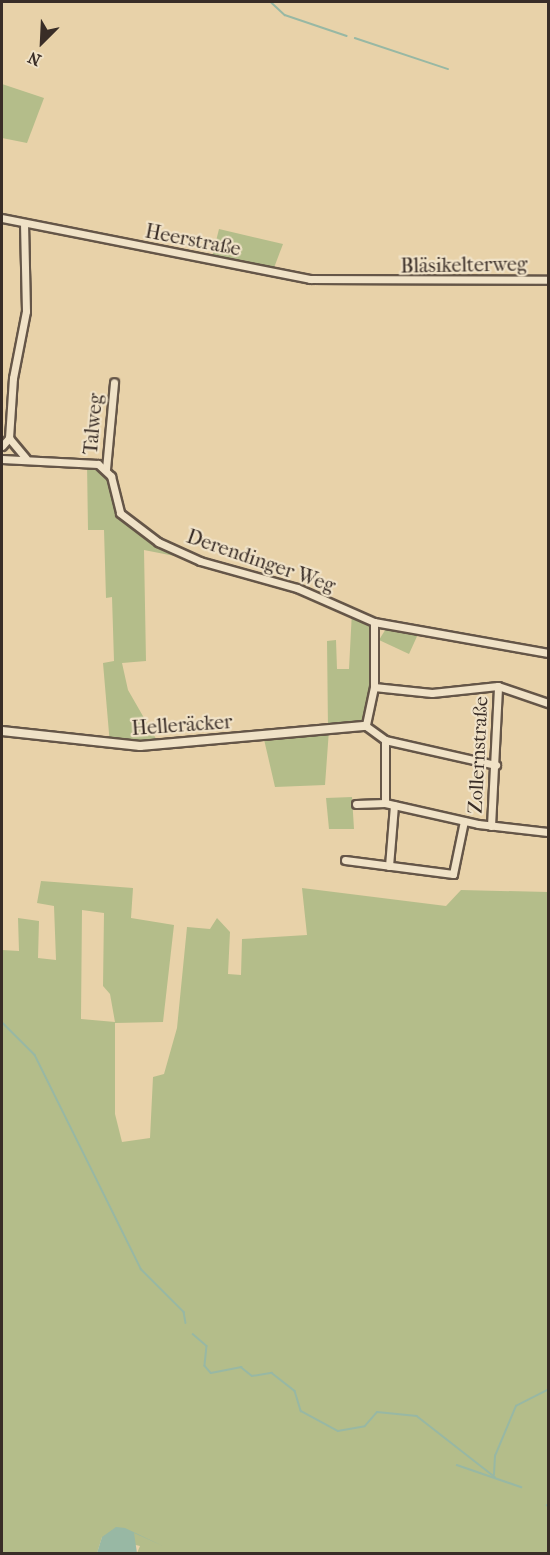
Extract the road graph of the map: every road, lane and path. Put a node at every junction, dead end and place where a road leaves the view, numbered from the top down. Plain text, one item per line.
1 (2, 218) edge
2 (24, 225) junction
3 (549, 280) edge
4 (380, 282) joint
5 (114, 382) dead end
6 (9, 438) junction
7 (2, 447) edge
8 (26, 458) junction
9 (2, 459) edge
10 (106, 469) junction
11 (374, 622) junction
12 (549, 653) edge
13 (498, 686) junction
14 (374, 687) junction
15 (549, 703) edge
16 (366, 726) junction
17 (2, 732) edge
18 (386, 740) junction
19 (496, 765) junction
20 (385, 803) junction
21 (356, 804) dead end
22 (394, 805) junction
23 (464, 821) junction
24 (491, 826) junction
25 (549, 832) edge
26 (345, 860) dead end
27 (389, 866) junction

1 - 2 street, Heerstraße
2 - 4 street, Heerstraße
2 - 6 street
3 - 4 street, Bläsikelterweg
5 - 10 street, Talweg
6 - 7 street
6 - 8 street
8 - 9 street
8 - 10 street
10 - 11 street, Derendinger Weg
11 - 12 street, Derendinger Weg
11 - 14 street
13 - 14 street
13 - 15 street
13 - 19 street, Zollernstraße
14 - 16 street
16 - 17 street, Helleräcker
16 - 18 street
18 - 19 street
18 - 20 street
19 - 24 street, Zollernstraße
20 - 21 street
20 - 22 street
22 - 23 street
22 - 27 street
23 - 24 street
23 - 27 street
24 - 25 street
26 - 27 street

